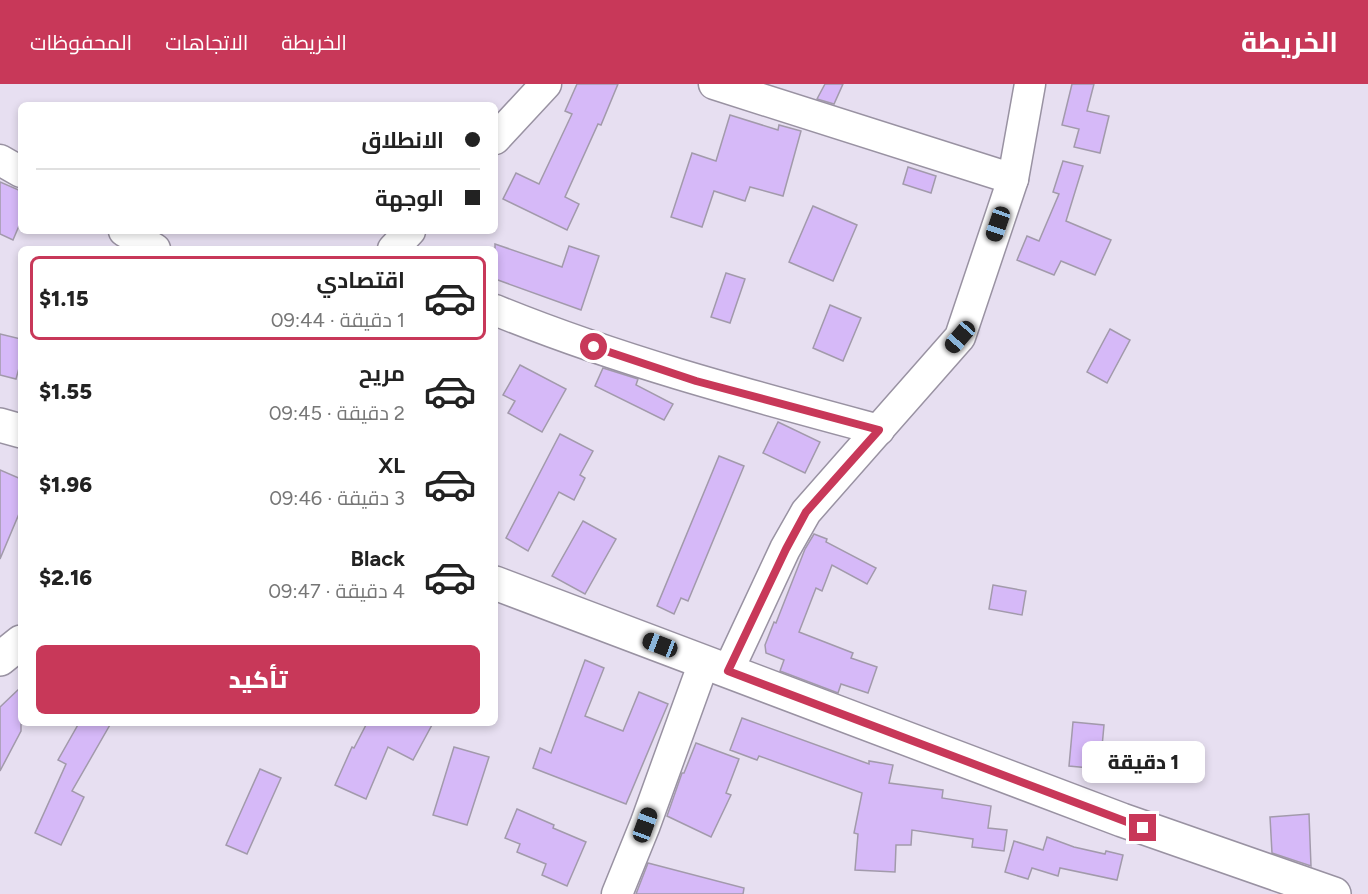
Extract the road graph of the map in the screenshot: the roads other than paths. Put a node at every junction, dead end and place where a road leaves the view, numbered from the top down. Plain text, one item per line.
1 (546, 84) edge
2 (714, 84) edge
3 (1030, 84) edge
4 (498, 136) edge
5 (0, 160) edge
6 (18, 170) edge
7 (1013, 179) junction
8 (129, 234) edge
9 (407, 234) edge
10 (150, 246) edge
11 (396, 246) edge
12 (498, 311) edge
13 (0, 425) edge
14 (18, 430) edge
15 (879, 430) junction
16 (498, 584) edge
17 (18, 644) edge
18 (0, 659) edge
19 (716, 667) junction
20 (617, 894) edge
21 (1334, 894) edge

1 - 4 street
2 - 7 street
3 - 7 street
5 - 6 street
7 - 15 street
8 - 10 street
9 - 11 street
12 - 15 street
13 - 14 main road
15 - 19 street
16 - 19 main road
17 - 18 main road
19 - 20 street
19 - 21 main road

